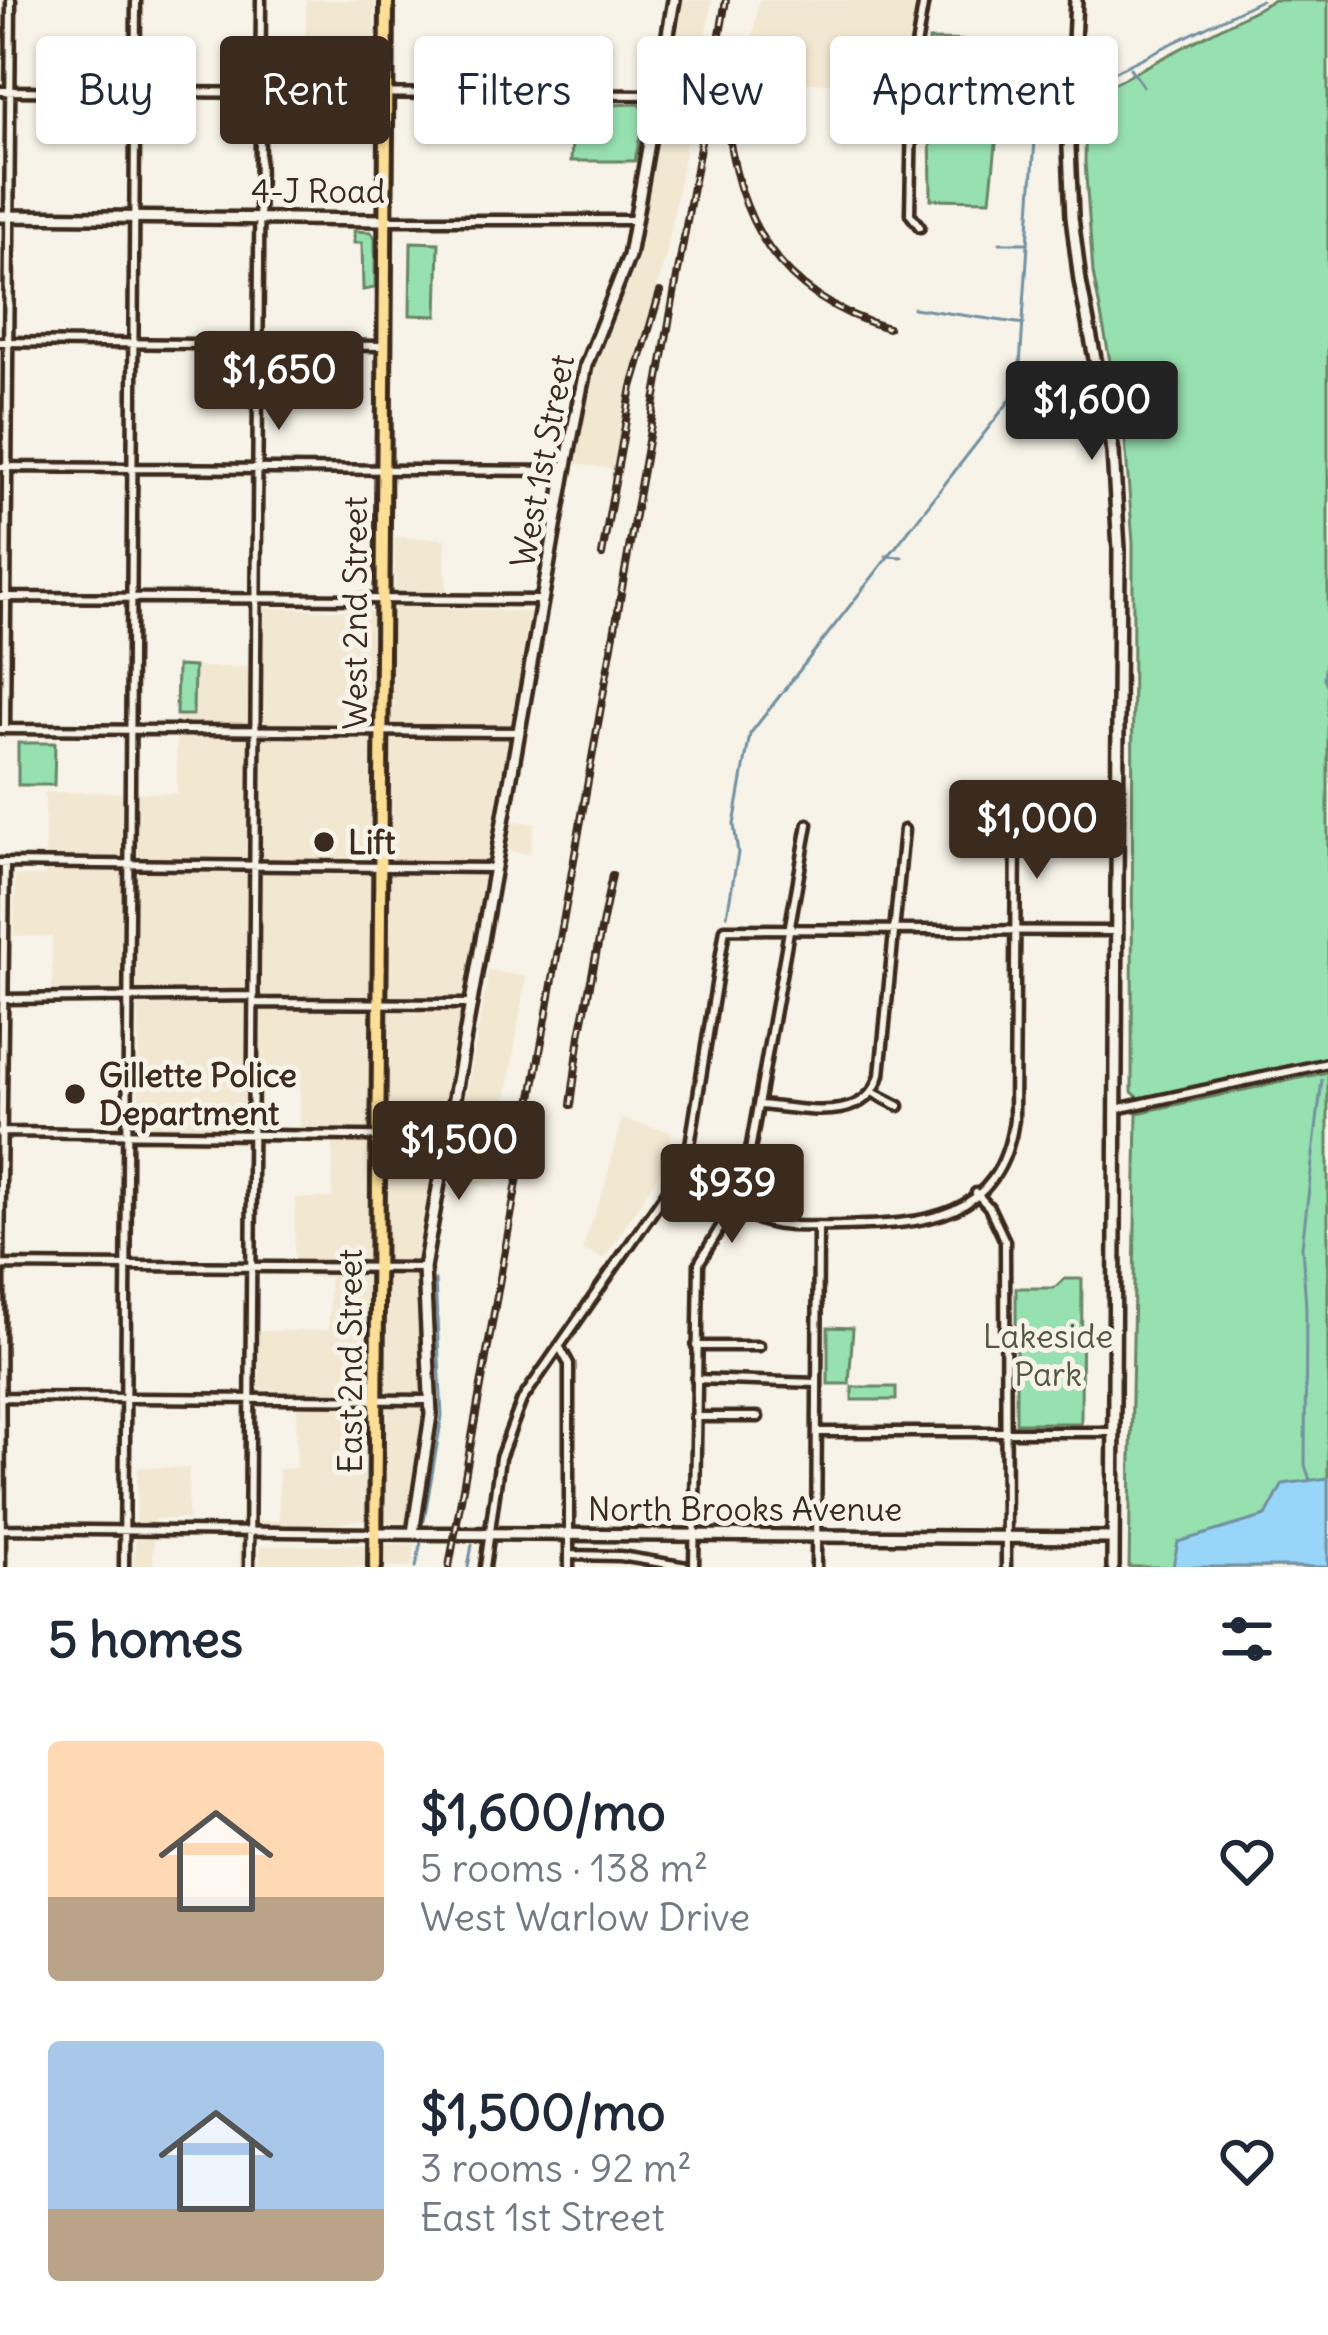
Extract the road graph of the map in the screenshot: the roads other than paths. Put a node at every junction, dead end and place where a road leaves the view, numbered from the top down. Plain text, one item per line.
1 (11, 0) edge
2 (136, 0) edge
3 (262, 0) edge
4 (387, 0) edge
5 (674, 0) edge
6 (924, 0) edge
7 (1076, 0) edge
8 (136, 36) edge
9 (262, 36) edge
10 (387, 36) edge
11 (668, 36) edge
12 (0, 91) edge
13 (10, 91) junction
14 (36, 91) edge
15 (390, 93) edge
16 (637, 95) edge
17 (135, 144) edge
18 (261, 144) edge
19 (386, 144) edge
20 (649, 144) edge
21 (4, 216) edge
22 (134, 218) junction
23 (260, 218) junction
24 (385, 220) junction
25 (636, 220) junction
26 (920, 227) dead end
27 (4, 342) edge
28 (133, 342) junction
29 (259, 344) junction
30 (384, 346) junction
31 (3, 467) edge
32 (132, 469) junction
33 (258, 470) junction
34 (382, 470) junction
35 (565, 471) junction
36 (3, 597) edge
37 (131, 598) junction
38 (259, 599) junction
39 (382, 599) junction
40 (542, 600) junction
41 (2, 729) edge
42 (130, 730) junction
43 (257, 730) junction
44 (381, 732) junction
45 (519, 732) junction
46 (808, 824) dead end
47 (904, 830) dead end
48 (1016, 833) dead end
49 (3, 863) edge
50 (129, 865) junction
51 (255, 866) junction
52 (381, 867) junction
53 (495, 868) junction
54 (789, 930) junction
55 (1117, 931) junction
56 (895, 932) junction
57 (1016, 932) junction
58 (129, 998) junction
59 (2, 999) edge
60 (254, 1000) junction
61 (380, 1004) junction
62 (471, 1004) junction
63 (1328, 1063) edge
64 (874, 1093) junction
65 (759, 1106) junction
66 (899, 1106) dead end
67 (1116, 1109) junction
68 (1, 1132) edge
69 (128, 1132) junction
70 (253, 1134) junction
71 (379, 1136) junction
72 (450, 1137) junction
73 (976, 1193) junction
74 (734, 1207) junction
75 (818, 1226) junction
76 (0, 1265) edge
77 (126, 1266) junction
78 (251, 1267) junction
79 (377, 1268) junction
80 (424, 1268) junction
81 (559, 1346) junction
82 (696, 1346) junction
83 (759, 1346) dead end
84 (696, 1379) junction
85 (817, 1383) junction
86 (1, 1397) edge
87 (126, 1399) junction
88 (251, 1400) junction
89 (430, 1400) junction
90 (376, 1401) junction
91 (695, 1417) junction
92 (758, 1417) dead end
93 (817, 1432) junction
94 (1006, 1432) junction
95 (1114, 1432) junction
96 (0, 1529) edge
97 (124, 1530) junction
98 (250, 1532) junction
99 (375, 1533) junction
100 (413, 1533) junction
101 (491, 1533) junction
102 (569, 1535) junction
103 (694, 1535) junction
104 (816, 1537) junction
105 (1006, 1537) junction
106 (1114, 1538) junction
107 (569, 1555) junction
108 (1, 1567) edge
109 (124, 1567) edge
110 (249, 1567) edge
111 (375, 1567) edge
112 (485, 1567) edge
113 (569, 1567) edge
114 (690, 1567) edge
115 (816, 1567) edge
116 (1006, 1567) edge
117 (1113, 1567) edge

1 - 13 street
2 - 8 street
3 - 9 street
4 - 10 main road, West 2nd Street
5 - 11 street, West 1st Street
6 - 26 street
7 - 55 street
12 - 13 street
13 - 14 street
13 - 21 street
15 - 16 street
17 - 22 street
18 - 23 street
19 - 24 main road, West 2nd Street
20 - 25 street, West 1st Street
21 - 22 street, 4-J Road
21 - 27 street
22 - 23 street, 4-J Road
22 - 28 street
23 - 24 street, 4-J Road
23 - 29 street
24 - 25 street, 4-J Road
24 - 30 main road, West 2nd Street
25 - 35 street, West 1st Street
27 - 28 street
27 - 31 street
28 - 29 street
28 - 32 street
29 - 30 street
29 - 33 street
30 - 34 main road, West 2nd Street
31 - 32 street
31 - 36 street
32 - 33 street
32 - 37 street
33 - 34 street
33 - 38 street
34 - 35 street
34 - 39 main road, West 2nd Street
35 - 40 street, West 1st Street
36 - 37 street
36 - 41 street
37 - 38 street
37 - 42 street
38 - 39 street
38 - 43 street
39 - 40 street
39 - 44 main road, West 2nd Street
40 - 45 street, West 1st Street
41 - 42 street
42 - 43 street
42 - 50 street
43 - 44 street
43 - 51 street
44 - 45 street
44 - 52 main road, West 2nd Street
45 - 53 street, West 1st Street
46 - 54 street
47 - 56 street
48 - 57 street
49 - 50 street
49 - 59 street
50 - 51 street
50 - 58 street
51 - 52 street
51 - 60 street
52 - 53 street
52 - 61 main road, East 2nd Street
53 - 62 street, West 1st Street
54 - 56 street
54 - 65 street
54 - 81 street
55 - 57 street
55 - 67 street
56 - 57 street
56 - 64 street
57 - 73 street
58 - 59 street
58 - 60 street
58 - 69 street
59 - 68 street
60 - 61 street
60 - 70 street
61 - 62 street
61 - 71 main road, East 2nd Street
62 - 72 street, West 1st Street
63 - 67 street
64 - 65 street
64 - 66 street
65 - 74 street
67 - 95 street
68 - 69 street
68 - 76 street
69 - 70 street
69 - 77 street
70 - 71 street
70 - 78 street
71 - 72 street
71 - 79 main road, East 2nd Street
72 - 80 street, West 1st Street
73 - 75 street
73 - 94 street
74 - 75 street
74 - 82 street
75 - 85 street
76 - 77 street
76 - 86 street
77 - 78 street
77 - 87 street
78 - 79 street
78 - 88 street
79 - 80 street
79 - 90 main road, East 2nd Street
80 - 89 street, West 1st Street
81 - 101 street
81 - 102 street
82 - 83 street
82 - 84 street
84 - 85 street
84 - 91 street
85 - 93 street
86 - 87 street
86 - 96 street
87 - 88 street
87 - 97 street
88 - 90 street
88 - 98 street
89 - 90 street
89 - 100 street, West 1st Street
90 - 99 main road, East 2nd Street
91 - 92 street
91 - 103 street
93 - 94 street
93 - 104 street
94 - 95 street
94 - 105 street
95 - 106 street
96 - 97 street
96 - 108 street
97 - 98 street
97 - 109 street
98 - 99 street
98 - 110 street
99 - 100 street, North Brooks Avenue
99 - 111 main road, East 2nd Street
100 - 101 street, North Brooks Avenue
101 - 102 street, North Brooks Avenue
101 - 112 street
102 - 103 street, North Brooks Avenue
102 - 107 street
103 - 104 street, North Brooks Avenue
103 - 114 street
104 - 105 street, North Brooks Avenue
104 - 115 street
105 - 106 street, North Brooks Avenue
105 - 116 street
106 - 117 street
107 - 113 street
107 - 114 street

